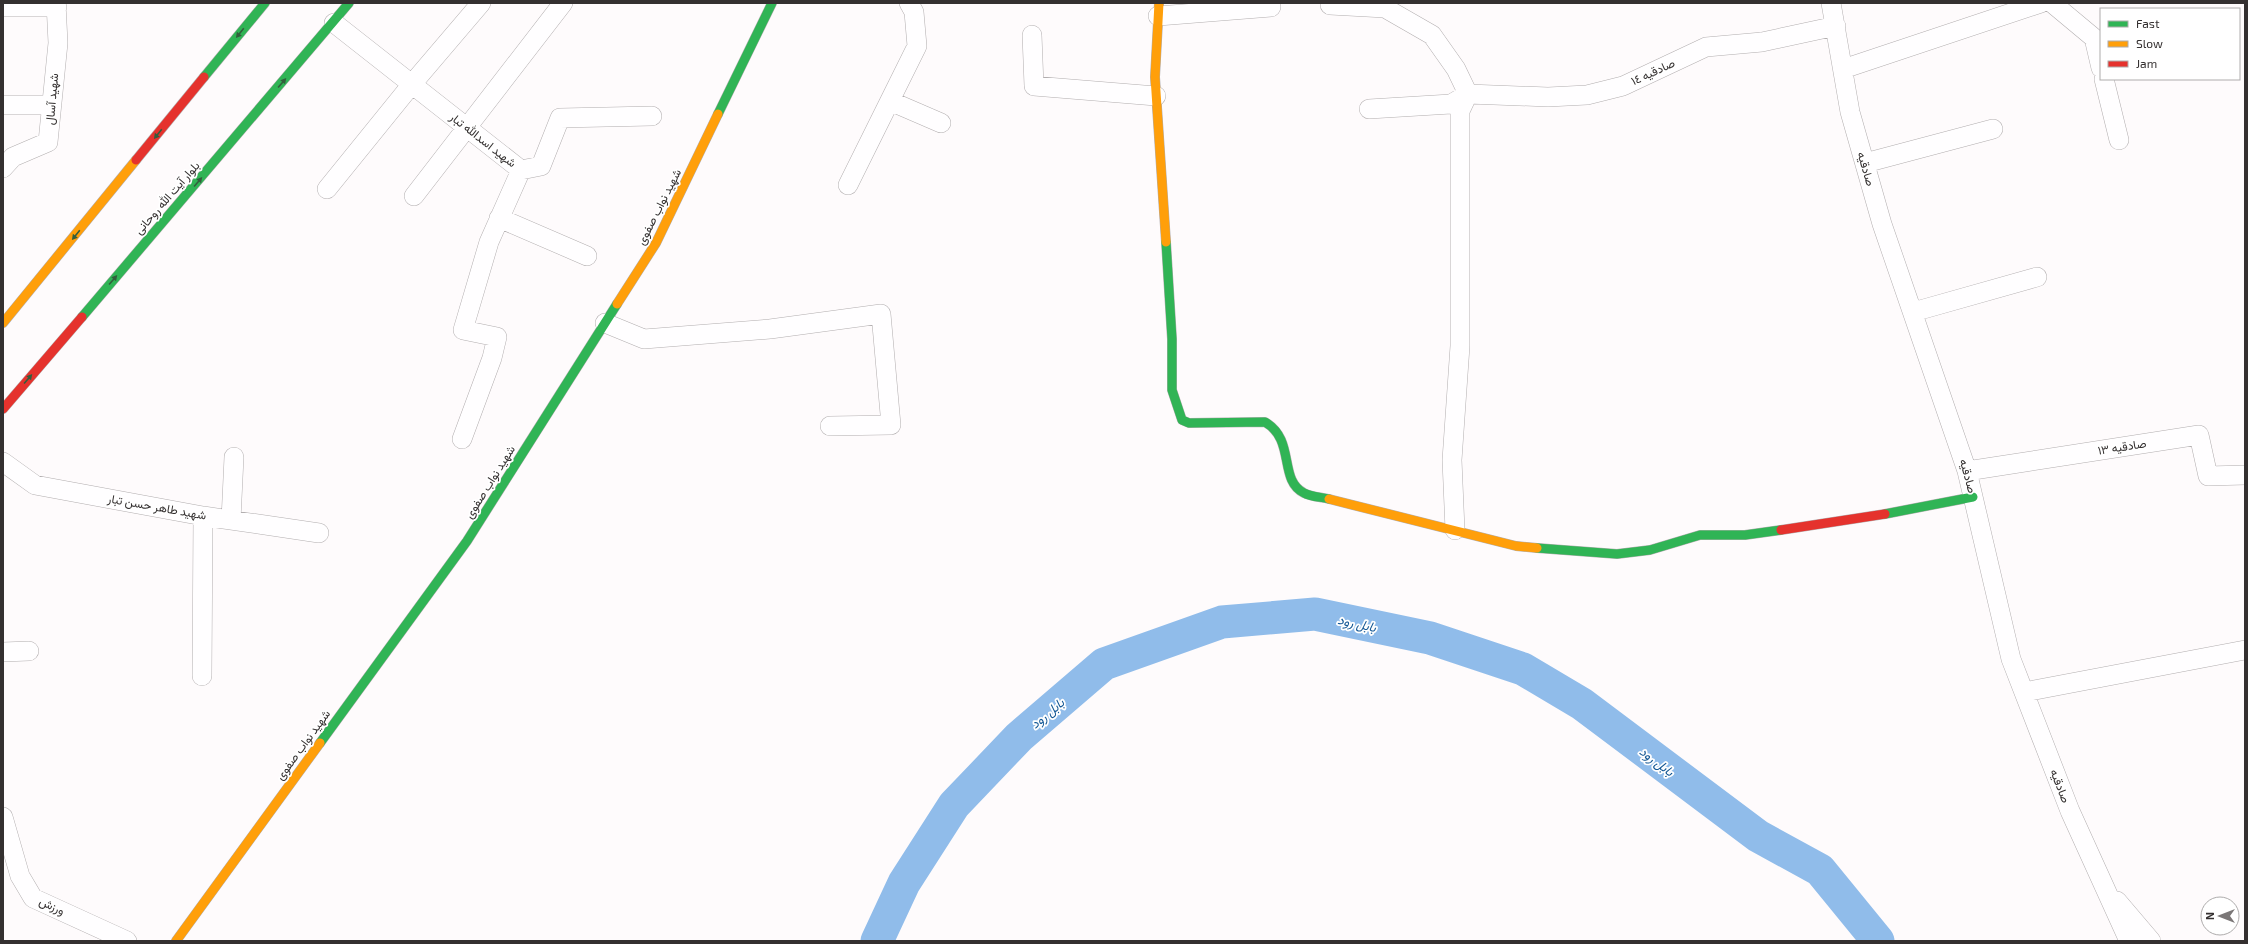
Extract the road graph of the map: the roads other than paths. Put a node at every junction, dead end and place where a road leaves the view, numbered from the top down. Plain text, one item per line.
1 (265, 3) edge
2 (349, 3) edge
3 (481, 3) edge
4 (563, 3) edge
5 (772, 3) edge
6 (909, 3) edge
7 (1832, 3) edge
8 (2041, 3) edge
9 (2052, 3) edge
10 (56, 5) edge
11 (1330, 5) dead end
12 (1271, 6) dead end
13 (1389, 6) edge
14 (3, 8) edge
15 (1159, 9) edge
16 (334, 23) junction
17 (1836, 26) junction
18 (1032, 35) dead end
19 (2100, 64) edge
20 (1843, 69) junction
21 (2104, 80) edge
22 (412, 84) junction
23 (1468, 94) junction
24 (1156, 96) junction
25 (890, 101) junction
26 (3, 105) edge
27 (52, 105) junction
28 (1368, 109) dead end
29 (652, 116) dead end
30 (941, 123) dead end
31 (467, 128) junction
32 (1993, 129) dead end
33 (2119, 140) dead end
34 (1865, 163) junction
35 (3, 168) edge
36 (521, 170) junction
37 (848, 185) dead end
38 (327, 190) dead end
39 (414, 196) dead end
40 (499, 218) junction
41 (587, 256) dead end
42 (2037, 277) dead end
43 (1912, 312) junction
44 (3, 323) edge
45 (605, 323) junction
46 (3, 408) edge
47 (830, 426) dead end
48 (462, 439) dead end
49 (234, 457) dead end
50 (3, 462) edge
51 (1967, 471) junction
52 (2245, 475) edge
53 (1973, 497) junction
54 (203, 516) junction
55 (231, 520) junction
56 (1455, 530) junction
57 (319, 533) dead end
58 (2245, 650) edge
59 (29, 651) dead end
60 (3, 652) edge
61 (202, 676) dead end
62 (2024, 692) junction
63 (3, 817) edge
64 (3, 867) edge
65 (20, 876) junction
66 (2102, 883) junction
67 (128, 941) edge
68 (176, 941) edge
69 (2129, 941) edge
70 (2151, 941) edge

1 -> 44 street
2 - 16 street, بلوار آیت الله روحانی
3 - 22 street
4 - 31 street
5 - 45 street, شهید نواب صفوی
6 - 25 street
7 - 17 street, صادقیه
8 - 20 street
9 - 19 street
10 - 14 street
10 - 27 street, شهید آسال
11 - 13 street
12 - 15 street
13 - 23 street
15 - 24 street
16 - 22 street, شهید اسدالله تبار
46 -> 16 street, بلوار آیت الله روحانی
17 - 20 street, صادقیه
17 - 23 street, صادقيه ١٤
18 - 24 street
20 - 34 street, صادقیه
21 - 33 street
22 - 31 street, شهید اسدالله تبار
22 - 38 street
23 - 28 street
23 - 56 street
24 - 56 street
25 - 30 street
25 - 37 street
26 - 27 street
27 - 35 street, شهید آسال
29 - 36 street, شهید اسدالله تبار
31 - 36 street, شهید اسدالله تبار
31 - 39 street
32 - 34 street
34 - 43 street, صادقیه
36 - 40 street
40 - 41 street
40 - 48 street
42 - 43 street
43 - 51 street, صادقیه
45 - 47 street
45 - 68 street, شهید نواب صفوی
49 - 55 street
50 - 54 street, شهید طاهر حسن تبار
51 - 52 street, صادقیه ۱۳
51 - 53 street, صادقیه
53 - 56 street
53 - 62 street, صادقیه
54 - 55 street, شهید طاهر حسن تبار
54 - 61 street
55 - 57 street, شهید طاهر حسن تبار
58 - 62 street
59 - 60 street
62 - 66 street, صادقیه
63 - 65 street, ورزش
64 - 65 street
65 - 67 street, ورزش
66 - 69 street, صادقیه
66 - 70 street

